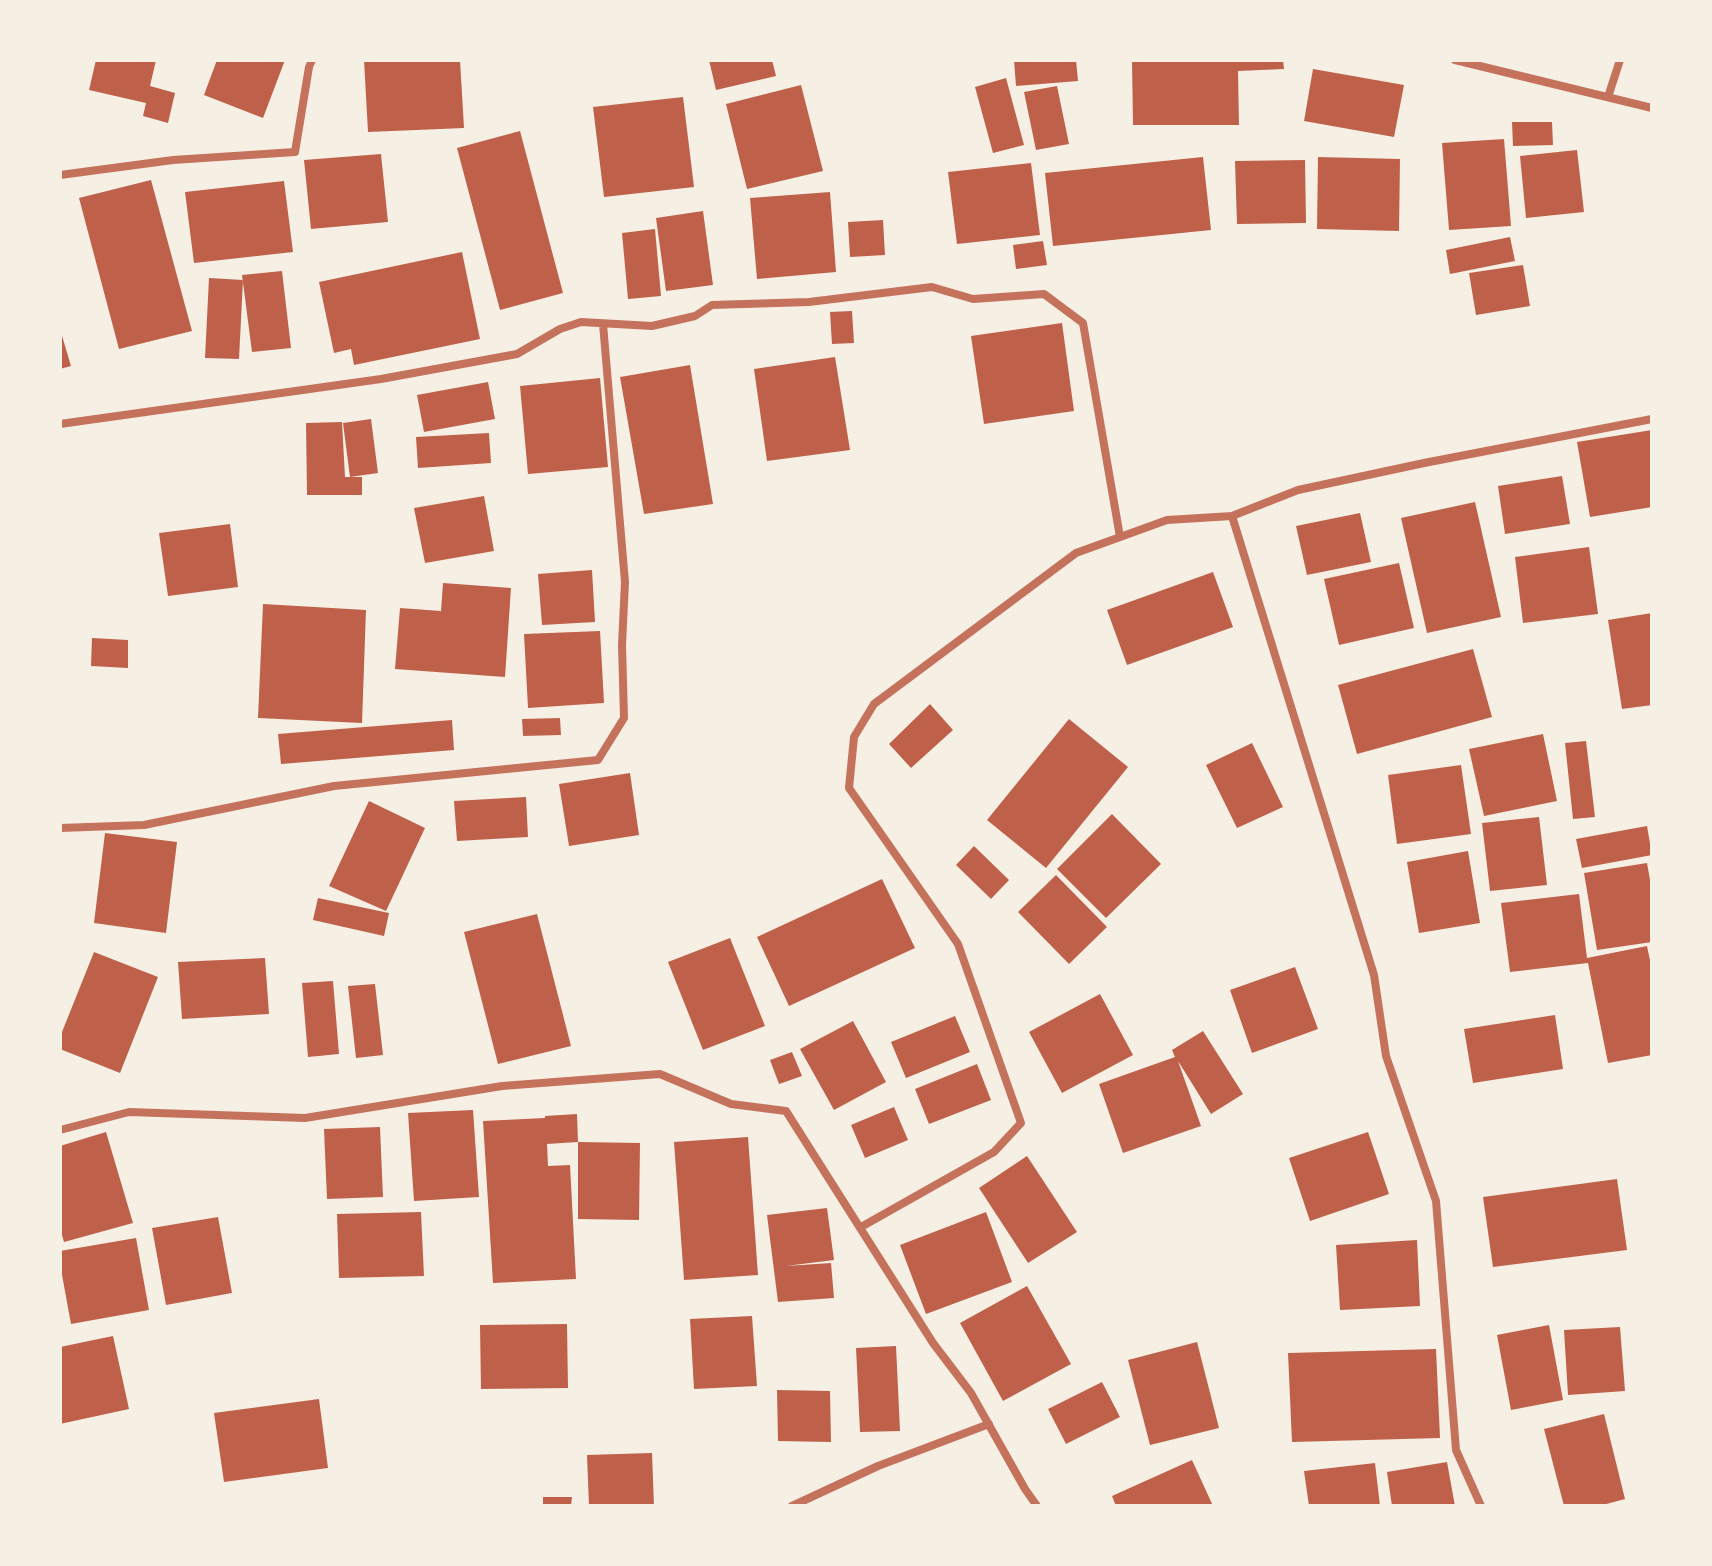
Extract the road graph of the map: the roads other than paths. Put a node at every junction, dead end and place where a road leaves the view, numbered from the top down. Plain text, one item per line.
1 (312, 60) edge
2 (1455, 60) edge
3 (1620, 60) edge
4 (1608, 97) junction
5 (1652, 108) edge
6 (60, 175) edge
7 (603, 324) junction
8 (1652, 419) edge
9 (60, 424) edge
10 (1232, 516) junction
11 (1120, 537) junction
12 (60, 828) edge
13 (60, 1130) edge
14 (861, 1227) junction
15 (989, 1424) junction
16 (792, 1506) edge
17 (1037, 1506) edge
18 (1481, 1506) edge

1 - 6 street
2 - 4 street
3 - 4 street
4 - 5 street
7 - 9 street
7 - 11 street
7 - 12 street
8 - 10 street
10 - 11 street
10 - 18 street
11 - 14 street
13 - 14 street
14 - 15 street
15 - 16 street
15 - 17 street

